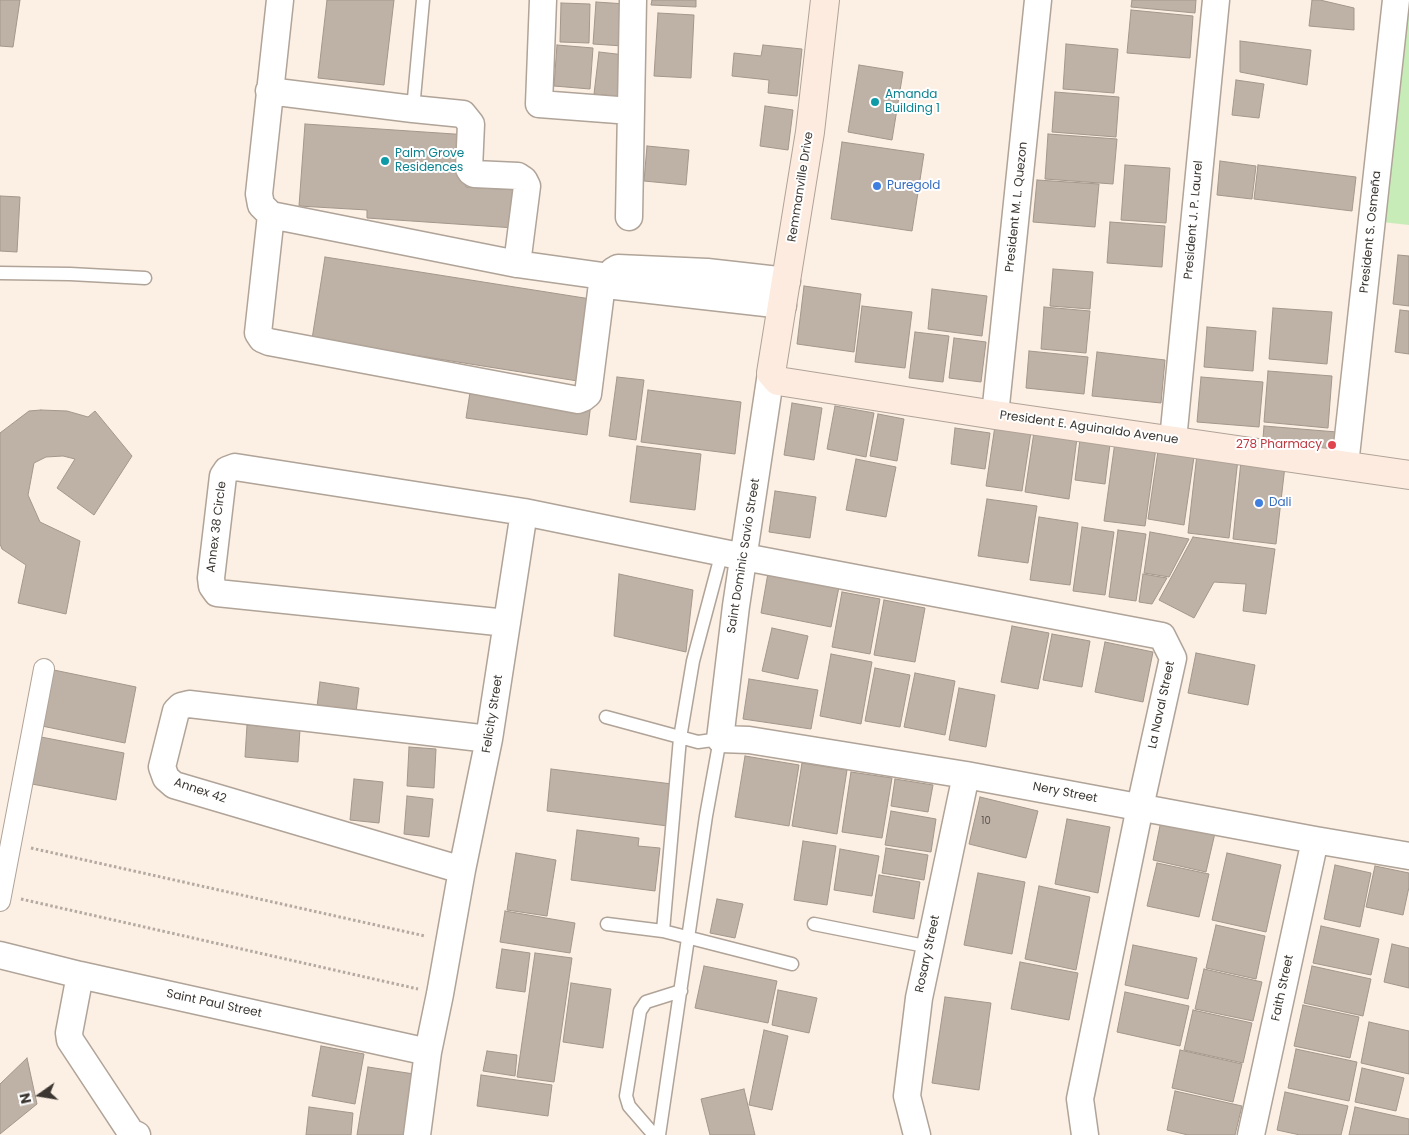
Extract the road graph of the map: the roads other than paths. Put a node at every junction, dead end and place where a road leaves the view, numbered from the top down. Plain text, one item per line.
1 (280, 0) edge
2 (423, 0) edge
3 (543, 0) edge
4 (633, 0) edge
5 (825, 0) edge
6 (1038, 0) edge
7 (1216, 0) edge
8 (1396, 0) edge
9 (269, 91) junction
10 (413, 109) junction
11 (631, 111) junction
12 (271, 215) junction
13 (629, 217) dead end
14 (517, 264) junction
15 (0, 273) edge
16 (606, 276) junction
17 (145, 278) dead end
18 (785, 293) junction
19 (772, 374) junction
20 (995, 415) junction
21 (1173, 440) junction
22 (1346, 465) junction
23 (1409, 475) edge
24 (524, 512) junction
25 (733, 554) junction
26 (507, 623) junction
27 (44, 669) dead end
28 (606, 717) dead end
29 (680, 738) junction
30 (489, 739) junction
31 (720, 739) junction
32 (966, 775) junction
33 (1140, 807) junction
34 (1315, 840) junction
35 (1409, 856) edge
36 (462, 870) junction
37 (1, 898) edge
38 (607, 924) dead end
39 (814, 924) dead end
40 (663, 931) junction
41 (688, 939) junction
42 (930, 947) junction
43 (0, 955) edge
44 (792, 964) dead end
45 (80, 975) junction
46 (681, 991) junction
47 (428, 1052) junction
48 (137, 1135) edge
49 (417, 1135) edge
50 (654, 1135) edge
51 (659, 1135) edge
52 (916, 1135) edge
53 (1085, 1135) edge
54 (1251, 1135) edge

1 - 9 street
2 - 10 lane
3 - 11 street
4 - 11 street
5 - 18 main road, Remmanville Drive
6 - 20 street, President M. L. Quezon
7 - 21 street, President J. P. Laurel
8 - 22 street, President S. Osmeña
9 - 10 street
9 - 12 street
10 - 14 street
11 - 13 street
12 - 14 street
12 - 16 street
14 - 16 street
15 - 17 lane
16 - 18 street
18 - 19 main road, Remmanville Drive
19 - 20 main road, President E. Aguinaldo Avenue
19 - 25 street, Saint Dominic Savio Street
20 - 21 main road, President E. Aguinaldo Avenue
21 - 22 main road, President E. Aguinaldo Avenue
22 - 23 main road, President E. Aguinaldo Avenue
24 - 25 street
24 - 26 street, Felicity Street
24 - 26 street, Annex 38 Circle
25 - 29 lane
25 - 31 street, Saint Dominic Savio Street
25 - 33 street, La Naval Street
26 - 30 street, Felicity Street
27 - 37 street
28 - 29 lane
29 - 31 lane
29 - 40 lane
30 - 36 street, Felicity Street
30 - 36 street, Annex 42
31 - 32 street, Nery Street
31 - 41 lane
32 - 33 street, Nery Street
32 - 42 street, Rosary Street
33 - 34 street, Nery Street
33 - 53 street, La Naval Street
34 - 35 street, Nery Street
34 - 54 street, Faith Street
36 - 47 street, Felicity Street
38 - 40 lane
39 - 42 lane
40 - 41 lane
41 - 44 lane
41 - 46 lane
42 - 52 street, Rosary Street
43 - 45 street, Saint Paul Street
45 - 47 street, Saint Paul Street
45 - 48 street
46 - 50 lane
46 - 51 lane
47 - 49 street, Felicity Street

